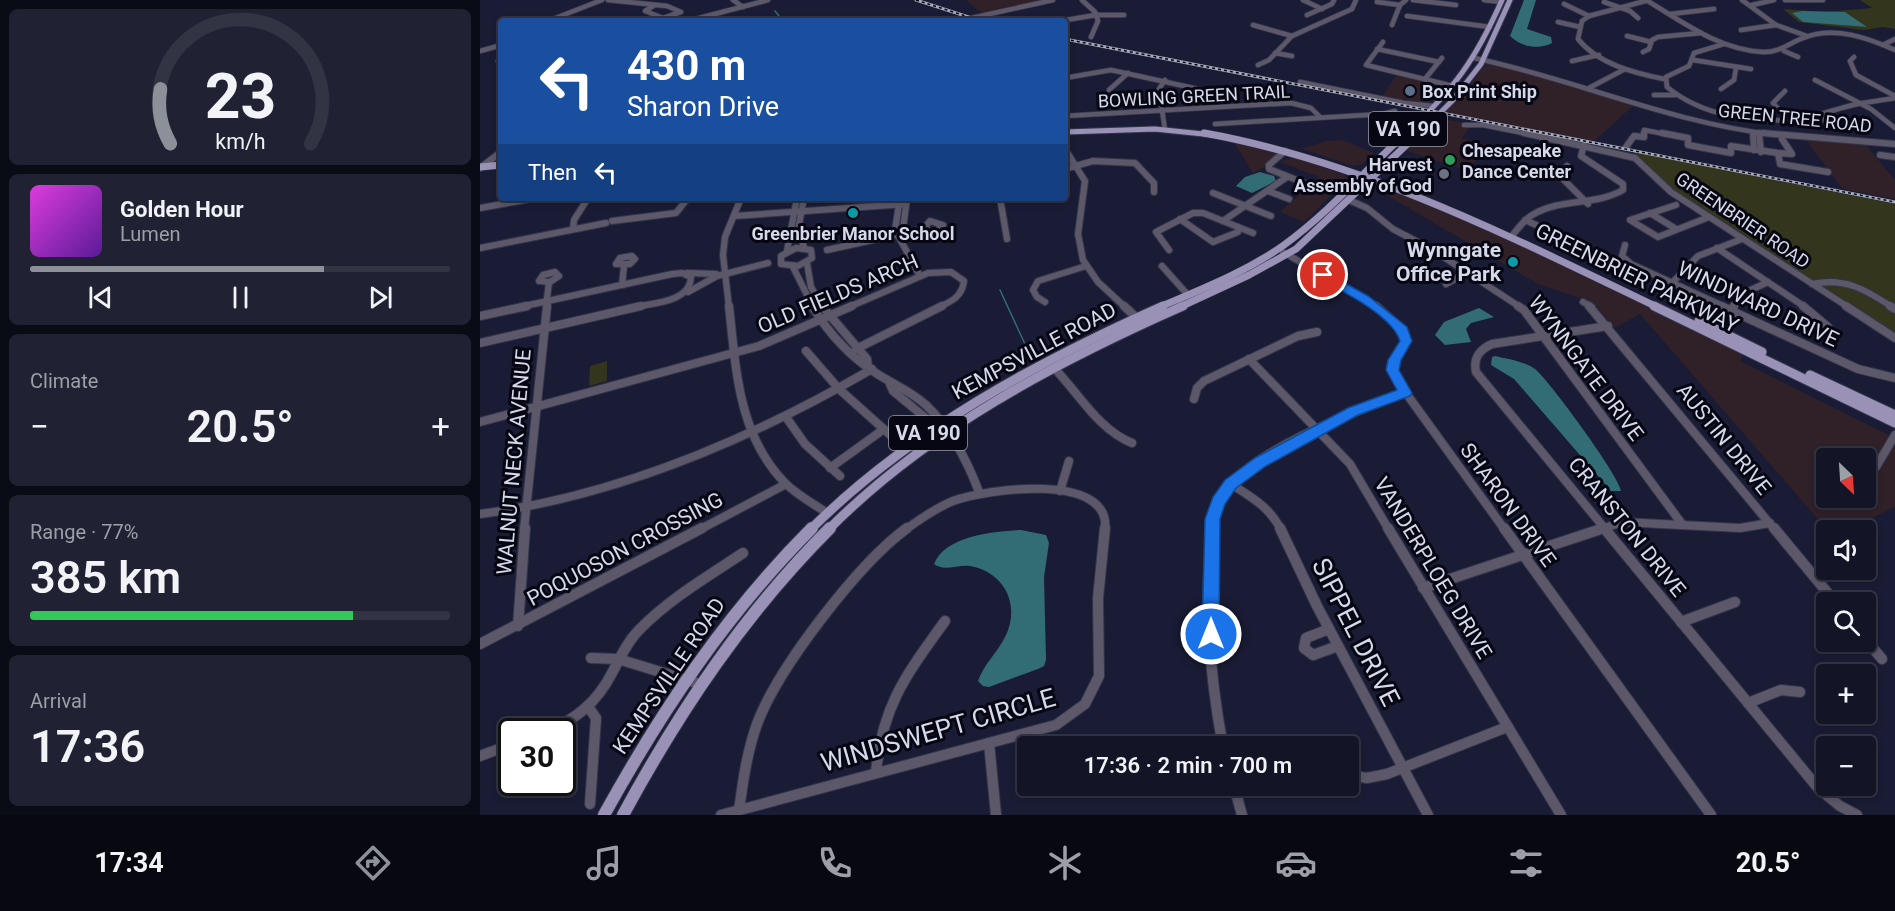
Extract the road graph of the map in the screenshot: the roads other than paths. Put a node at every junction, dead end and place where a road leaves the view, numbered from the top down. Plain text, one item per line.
1 (602, 0) edge
2 (609, 0) edge
3 (733, 0) edge
4 (768, 0) edge
5 (1053, 0) edge
6 (1082, 0) edge
7 (1303, 0) edge
8 (1356, 0) edge
9 (1381, 0) edge
10 (1406, 0) edge
11 (1413, 0) edge
12 (1484, 0) edge
13 (1510, 0) edge
14 (1648, 0) edge
15 (1742, 0) edge
16 (1774, 0) edge
17 (1785, 0) edge
18 (1823, 0) edge
19 (1498, 1) edge
20 (1333, 2) edge
21 (1446, 2) edge
22 (1604, 2) dead end
23 (1564, 4) dead end
24 (1400, 5) junction
25 (1456, 5) dead end
26 (1752, 5) junction
27 (743, 7) junction
28 (1621, 7) junction
29 (644, 8) junction
30 (1322, 9) junction
31 (1714, 9) dead end
32 (1350, 10) junction
33 (1670, 14) junction
34 (1096, 15) junction
35 (1124, 15) dead end
36 (1307, 15) dead end
37 (1396, 15) junction
38 (1589, 16) junction
39 (556, 18) edge
40 (678, 18) edge
41 (700, 18) edge
42 (972, 18) edge
43 (1638, 18) dead end
44 (1068, 20) edge
45 (1558, 22) dead end
46 (1253, 25) dead end
47 (1392, 25) dead end
48 (1776, 25) junction
49 (1490, 27) junction
50 (1580, 27) junction
51 (1741, 30) dead end
52 (1701, 33) junction
53 (1292, 36) junction
54 (1627, 36) dead end
55 (1808, 36) junction
56 (1090, 37) dead end
57 (1895, 39) edge
58 (1383, 42) dead end
59 (1651, 42) junction
60 (498, 44) edge
61 (1724, 44) junction
62 (1883, 45) junction
63 (1377, 49) junction
64 (1895, 50) edge
65 (480, 51) edge
66 (1784, 51) junction
67 (1643, 52) dead end
68 (1275, 53) junction
69 (1401, 54) junction
70 (1599, 55) junction
71 (1292, 56) dead end
72 (1474, 57) junction
73 (1798, 57) dead end
74 (1854, 57) dead end
75 (1484, 58) junction
76 (1693, 60) junction
77 (1396, 61) dead end
78 (1572, 61) dead end
79 (1258, 65) dead end
80 (1736, 68) junction
81 (1625, 69) junction
82 (1751, 69) dead end
83 (1128, 73) junction
84 (1068, 77) edge
85 (1425, 79) junction
86 (1664, 79) junction
87 (1165, 80) junction
88 (1815, 80) dead end
89 (1300, 82) dead end
90 (1453, 86) junction
91 (1589, 88) junction
92 (1721, 89) dead end
93 (1109, 90) dead end
94 (1207, 91) dead end
95 (1785, 91) dead end
96 (1654, 95) dead end
97 (1675, 95) junction
98 (1895, 97) edge
99 (1862, 103) junction
100 (1433, 106) junction
101 (1164, 110) junction
102 (1395, 111) dead end
103 (1821, 114) junction
104 (1068, 116) edge
105 (1815, 116) junction
106 (1320, 117) junction
107 (1789, 120) junction
108 (1215, 124) dead end
109 (1464, 125) dead end
110 (1894, 126) edge
111 (1165, 130) junction
112 (1068, 132) edge
113 (1756, 132) junction
114 (1782, 139) dead end
115 (1895, 144) edge
116 (1584, 145) junction
117 (1626, 147) dead end
118 (1285, 151) junction
119 (1758, 151) junction
120 (1778, 153) junction
121 (498, 154) edge
122 (1068, 154) edge
123 (1880, 155) dead end
124 (1895, 157) edge
125 (498, 165) edge
126 (1076, 166) junction
127 (1567, 166) dead end
128 (480, 167) edge
129 (1068, 168) edge
130 (1828, 172) dead end
131 (1361, 174) junction
132 (1287, 177) junction
133 (1372, 178) junction
134 (1307, 184) dead end
135 (1268, 191) junction
136 (1154, 192) dead end
137 (1213, 193) dead end
138 (1289, 200) dead end
139 (1349, 200) junction
140 (519, 201) edge
141 (586, 201) edge
142 (686, 201) edge
143 (740, 201) edge
144 (796, 201) edge
145 (803, 201) edge
146 (899, 201) edge
147 (906, 201) edge
148 (1001, 201) edge
149 (1588, 204) junction
150 (1244, 205) junction
151 (1676, 205) dead end
152 (480, 208) edge
153 (801, 211) junction
154 (793, 212) junction
155 (1650, 213) junction
156 (734, 216) junction
157 (1271, 216) dead end
158 (1709, 217) junction
159 (1180, 219) junction
160 (1525, 220) junction
161 (1223, 221) junction
162 (1238, 227) junction
163 (573, 229) junction
164 (923, 229) dead end
165 (1676, 229) junction
166 (1252, 233) dead end
167 (899, 234) junction
168 (1512, 236) junction
169 (1560, 236) dead end
170 (1007, 239) dead end
171 (1742, 239) junction
172 (1625, 245) dead end
173 (480, 248) edge
174 (1717, 248) junction
175 (808, 249) junction
176 (827, 250) junction
177 (1169, 250) dead end
178 (787, 251) junction
179 (1283, 252) junction
180 (781, 260) junction
181 (809, 260) junction
182 (624, 266) dead end
183 (1086, 266) junction
184 (1162, 266) dead end
185 (793, 267) junction
186 (1468, 272) junction
187 (682, 273) junction
188 (724, 274) junction
189 (920, 276) junction
190 (549, 282) dead end
191 (1768, 282) junction
192 (1672, 283) junction
193 (1812, 284) junction
194 (622, 285) junction
195 (1446, 285) dead end
196 (685, 293) junction
197 (1187, 294) junction
198 (547, 301) junction
199 (1045, 302) dead end
200 (1583, 302) dead end
201 (1895, 309) edge
202 (1731, 310) junction
203 (480, 316) edge
204 (825, 319) junction
205 (1139, 321) junction
206 (1608, 326) junction
207 (1828, 327) dead end
208 (544, 328) junction
209 (1317, 333) dead end
210 (1544, 336) junction
211 (1895, 338) edge
212 (480, 343) edge
213 (856, 349) junction
214 (806, 351) dead end
215 (734, 353) junction
216 (1249, 359) junction
217 (870, 367) junction
218 (1055, 369) junction
219 (1895, 378) edge
220 (839, 389) junction
221 (1405, 393) junction
222 (1194, 399) dead end
223 (536, 408) junction
224 (1895, 415) edge
225 (786, 417) junction
226 (480, 422) edge
227 (1895, 423) edge
228 (942, 428) junction
229 (884, 429) junction
230 (1319, 430) junction
231 (751, 433) junction
232 (1895, 435) edge
233 (897, 441) dead end
234 (1132, 443) dead end
235 (1069, 461) dead end
236 (1876, 466) edge
237 (830, 468) junction
238 (840, 476) dead end
239 (786, 484) junction
240 (1230, 484) junction
241 (1060, 491) junction
242 (979, 492) junction
243 (526, 507) junction
244 (827, 513) junction
245 (480, 514) edge
246 (1770, 523) junction
247 (1682, 524) junction
248 (1604, 527) junction
249 (743, 553) dead end
250 (1521, 555) junction
251 (1423, 588) junction
252 (1827, 592) edge
253 (1735, 602) dead end
254 (945, 621) dead end
255 (1681, 622) junction
256 (518, 626) junction
257 (1329, 629) junction
258 (480, 644) edge
259 (1338, 646) junction
260 (1876, 652) edge
261 (591, 658) dead end
262 (1882, 659) dead end
263 (618, 660) junction
264 (686, 679) junction
265 (700, 684) junction
266 (1800, 692) dead end
267 (1748, 703) junction
268 (589, 708) junction
269 (574, 718) edge
270 (1507, 727) junction
271 (1221, 736) edge
272 (989, 743) junction
273 (498, 749) edge
274 (480, 756) edge
275 (1404, 768) junction
276 (876, 773) junction
277 (1359, 776) edge
278 (1237, 796) edge
279 (590, 804) dead end
280 (739, 810) junction
281 (604, 815) edge
282 (623, 815) edge
283 (721, 815) edge
284 (996, 815) edge
285 (1242, 815) edge
286 (1428, 815) edge
287 (1561, 815) edge
288 (1711, 815) edge
289 (1857, 815) edge

1 - 39 street
2 - 29 street
3 - 27 street
4 - 27 street
5 - 42 street
6 - 34 street
7 - 30 street
8 - 32 street
9 - 24 street
10 - 24 street
11 - 21 street
12 - 19 street
13 - 75 main road, KEMPSVILLE ROAD / VA 190
14 - 28 street
14 - 33 street
15 - 26 street
16 - 26 street
17 - 18 street
19 - 49 main road, KEMPSVILLE ROAD / VA 190
20 - 30 street
20 - 32 street
21 - 25 street
22 - 28 street
23 - 38 street
24 - 37 street
26 - 48 street
27 - 41 street
28 - 38 street
28 - 43 street
29 - 40 street
29 - 40 street
30 - 36 street
31 - 33 street
32 - 53 street
33 - 52 street
34 - 35 street
34 - 44 street
34 - 56 street
37 - 47 street
37 - 49 street
38 - 50 street
45 - 50 street
46 - 53 street
48 - 51 street
48 - 55 street
49 - 72 main road, KEMPSVILLE ROAD / VA 190
50 - 70 street
52 - 59 street
52 - 61 street
53 - 68 street
54 - 59 street
55 - 62 street
55 - 66 street
57 - 62 street
58 - 63 street
59 - 67 street
60 - 65 street
61 - 66 street
61 - 76 street
62 - 64 street
63 - 69 street
63 - 85 street
66 - 73 street
68 - 71 street
68 - 79 street
69 - 77 street
69 - 85 street
70 - 78 street
70 - 81 street
72 - 75 street, GREEN TREE ROAD
72 - 90 main road, KEMPSVILLE ROAD / VA 190
74 - 98 street
75 - 91 street, GREEN TREE ROAD
75 - 133 main road, KEMPSVILLE ROAD / VA 190
76 - 80 street
76 - 86 street
80 - 82 street
80 - 92 street
81 - 86 street
81 - 91 street
83 - 84 street
83 - 87 street
83 - 93 street
85 - 90 street
86 - 97 street
87 - 94 street
87 - 101 street
88 - 99 street
89 - 100 street
90 - 100 main road, KEMPSVILLE ROAD / VA 190
91 - 113 street, GREEN TREE ROAD
95 - 107 street
96 - 97 street
97 - 107 street
98 - 99 street
99 - 103 street
99 - 110 street
100 - 131 main road, KEMPSVILLE ROAD / VA 190
101 - 104 street, BOWLING GREEN TRAIL
101 - 106 street, BOWLING GREEN TRAIL
101 - 111 street
102 - 106 street
103 - 105 street
103 - 105 street
105 - 107 street
106 - 108 street
109 - 116 street, GREENBRIER ROAD
111 - 112 main road, GREENBRIER PARKWAY
111 - 118 main road, GREENBRIER PARKWAY
113 - 115 street, GREEN TREE ROAD
113 - 119 street
114 - 120 street
116 - 149 street
116 - 158 street, GREENBRIER ROAD
117 - 119 street
118 - 131 main road, GREENBRIER PARKWAY
118 - 132 street
119 - 120 street
120 - 130 street
121 - 128 street
122 - 126 street
123 - 124 street
125 - 128 main road
126 - 129 street
126 - 136 street
126 - 183 street
127 - 149 street
131 - 133 main road, GREENBRIER PARKWAY
131 - 179 main road, KEMPSVILLE ROAD / VA 190
132 - 134 street
132 - 135 street
133 - 139 main road, KEMPSVILLE ROAD / VA 190
133 - 168 main road, GREENBRIER PARKWAY
135 - 138 street
135 - 150 street
137 - 150 street
139 - 179 main road, KEMPSVILLE ROAD / VA 190
139 - 186 street, WYNNGATE DRIVE
140 - 152 street
141 - 163 street
142 - 163 street
143 - 156 street
144 - 154 street
145 - 153 street
146 - 147 street
146 - 153 street
146 - 167 street
147 - 167 street
148 - 170 street
149 - 160 street
150 - 157 street
150 - 161 street
151 - 155 street
153 - 154 street
153 - 175 street
154 - 156 street
154 - 178 street
155 - 165 street
155 - 165 street
156 - 188 street
158 - 165 street
158 - 171 street, GREENBRIER ROAD
159 - 161 street
159 - 162 street
159 - 177 street
160 - 168 street
160 - 169 street
161 - 162 street
162 - 166 street
163 - 173 street
164 - 167 street
167 - 176 street
167 - 189 street
168 - 224 main road, GREENBRIER PARKWAY
168 - 227 main road, GREENBRIER PARKWAY
171 - 174 street
171 - 193 street, GREENBRIER ROAD
172 - 192 street, WINDWARD DRIVE
174 - 191 street
174 - 192 street
175 - 176 street
175 - 178 street
175 - 181 street
176 - 181 street
178 - 180 street
179 - 197 main road, KEMPSVILLE ROAD / VA 190
179 - 205 main road, KEMPSVILLE ROAD / VA 190
179 - 221 street, SHARON DRIVE
180 - 185 street
180 - 188 street
181 - 185 street
181 - 204 street
182 - 194 street
183 - 199 street
183 - 205 street
184 - 197 street
185 - 204 street
186 - 195 street
186 - 210 street, WYNNGATE DRIVE
187 - 188 street
187 - 194 street
187 - 196 street
188 - 196 street
188 - 215 street
189 - 204 street, OLD FIELDS ARCH
189 - 213 street, OLD FIELDS ARCH
190 - 198 street, WALNUT NECK AVENUE
191 - 202 street
191 - 207 street
192 - 202 street, WINDWARD DRIVE
193 - 201 street
193 - 211 street, GREENBRIER ROAD
194 - 198 street
196 - 208 street
197 - 205 main road, KEMPSVILLE ROAD / VA 190
198 - 203 street
198 - 208 street, WALNUT NECK AVENUE
200 - 206 street, AUSTIN DRIVE
202 - 219 street, WINDWARD DRIVE
204 - 213 street
204 - 215 street, OLD FIELDS ARCH
204 - 217 street
205 - 218 main road, KEMPSVILLE ROAD / VA 190
205 - 228 main road, KEMPSVILLE ROAD / VA 190
206 - 210 street, CRANSTON DRIVE
206 - 246 street, AUSTIN DRIVE
208 - 212 street
208 - 223 street, WALNUT NECK AVENUE
209 - 216 street
210 - 247 street, WYNNGATE DRIVE
210 - 248 street, CRANSTON DRIVE
213 - 217 street
214 - 220 street
215 - 223 street, OLD FIELDS ARCH
215 - 231 street
216 - 222 street
216 - 230 street, VANDERPLOEG DRIVE
217 - 220 street
217 - 228 street
218 - 228 main road, KEMPSVILLE ROAD / VA 190
218 - 234 street
220 - 225 street
220 - 229 street
221 - 230 street
221 - 250 street, SHARON DRIVE
223 - 226 street, OLD FIELDS ARCH
223 - 243 street, WALNUT NECK AVENUE
225 - 231 street
225 - 237 street
228 - 242 street
228 - 244 main road, KEMPSVILLE ROAD / VA 190
228 - 265 main road, KEMPSVILLE ROAD / VA 190
229 - 233 street
229 - 237 street
230 - 240 street
230 - 251 street, VANDERPLOEG DRIVE
231 - 239 street
231 - 243 street
232 - 236 street
235 - 241 street
237 - 238 street
239 - 244 street
239 - 256 street, POQUOSON CROSSING
240 - 257 street, SIPPEL DRIVE
240 - 271 street
241 - 242 street, WINDSWEPT CIRCLE
241 - 272 street, WINDSWEPT CIRCLE
242 - 280 street, WINDSWEPT CIRCLE
243 - 245 street
243 - 256 street, WALNUT NECK AVENUE
244 - 264 main road, KEMPSVILLE ROAD / VA 190
246 - 247 street
246 - 252 street, AUSTIN DRIVE
247 - 248 street
248 - 250 street
248 - 255 street, CRANSTON DRIVE
249 - 263 street
250 - 251 street
250 - 288 street, SHARON DRIVE
251 - 270 street, VANDERPLOEG DRIVE
253 - 255 street
254 - 276 street
255 - 267 street, CRANSTON DRIVE
256 - 258 street, POQUOSON CROSSING
257 - 259 street, SIPPEL DRIVE
257 - 259 street
259 - 275 street, SIPPEL DRIVE
260 - 262 street
261 - 263 street
263 - 264 street
263 - 268 street
264 - 265 street
264 - 281 main road, KEMPSVILLE ROAD / VA 190
265 - 282 main road, KEMPSVILLE ROAD / VA 190
266 - 267 street
267 - 289 street, CRANSTON DRIVE
268 - 269 street
268 - 279 street
270 - 275 street
270 - 287 street, VANDERPLOEG DRIVE
272 - 276 street, WINDSWEPT CIRCLE
272 - 284 street
273 - 274 street
275 - 277 street
275 - 286 street, SIPPEL DRIVE
276 - 280 street, WINDSWEPT CIRCLE
278 - 285 street
280 - 283 street, WINDSWEPT CIRCLE

